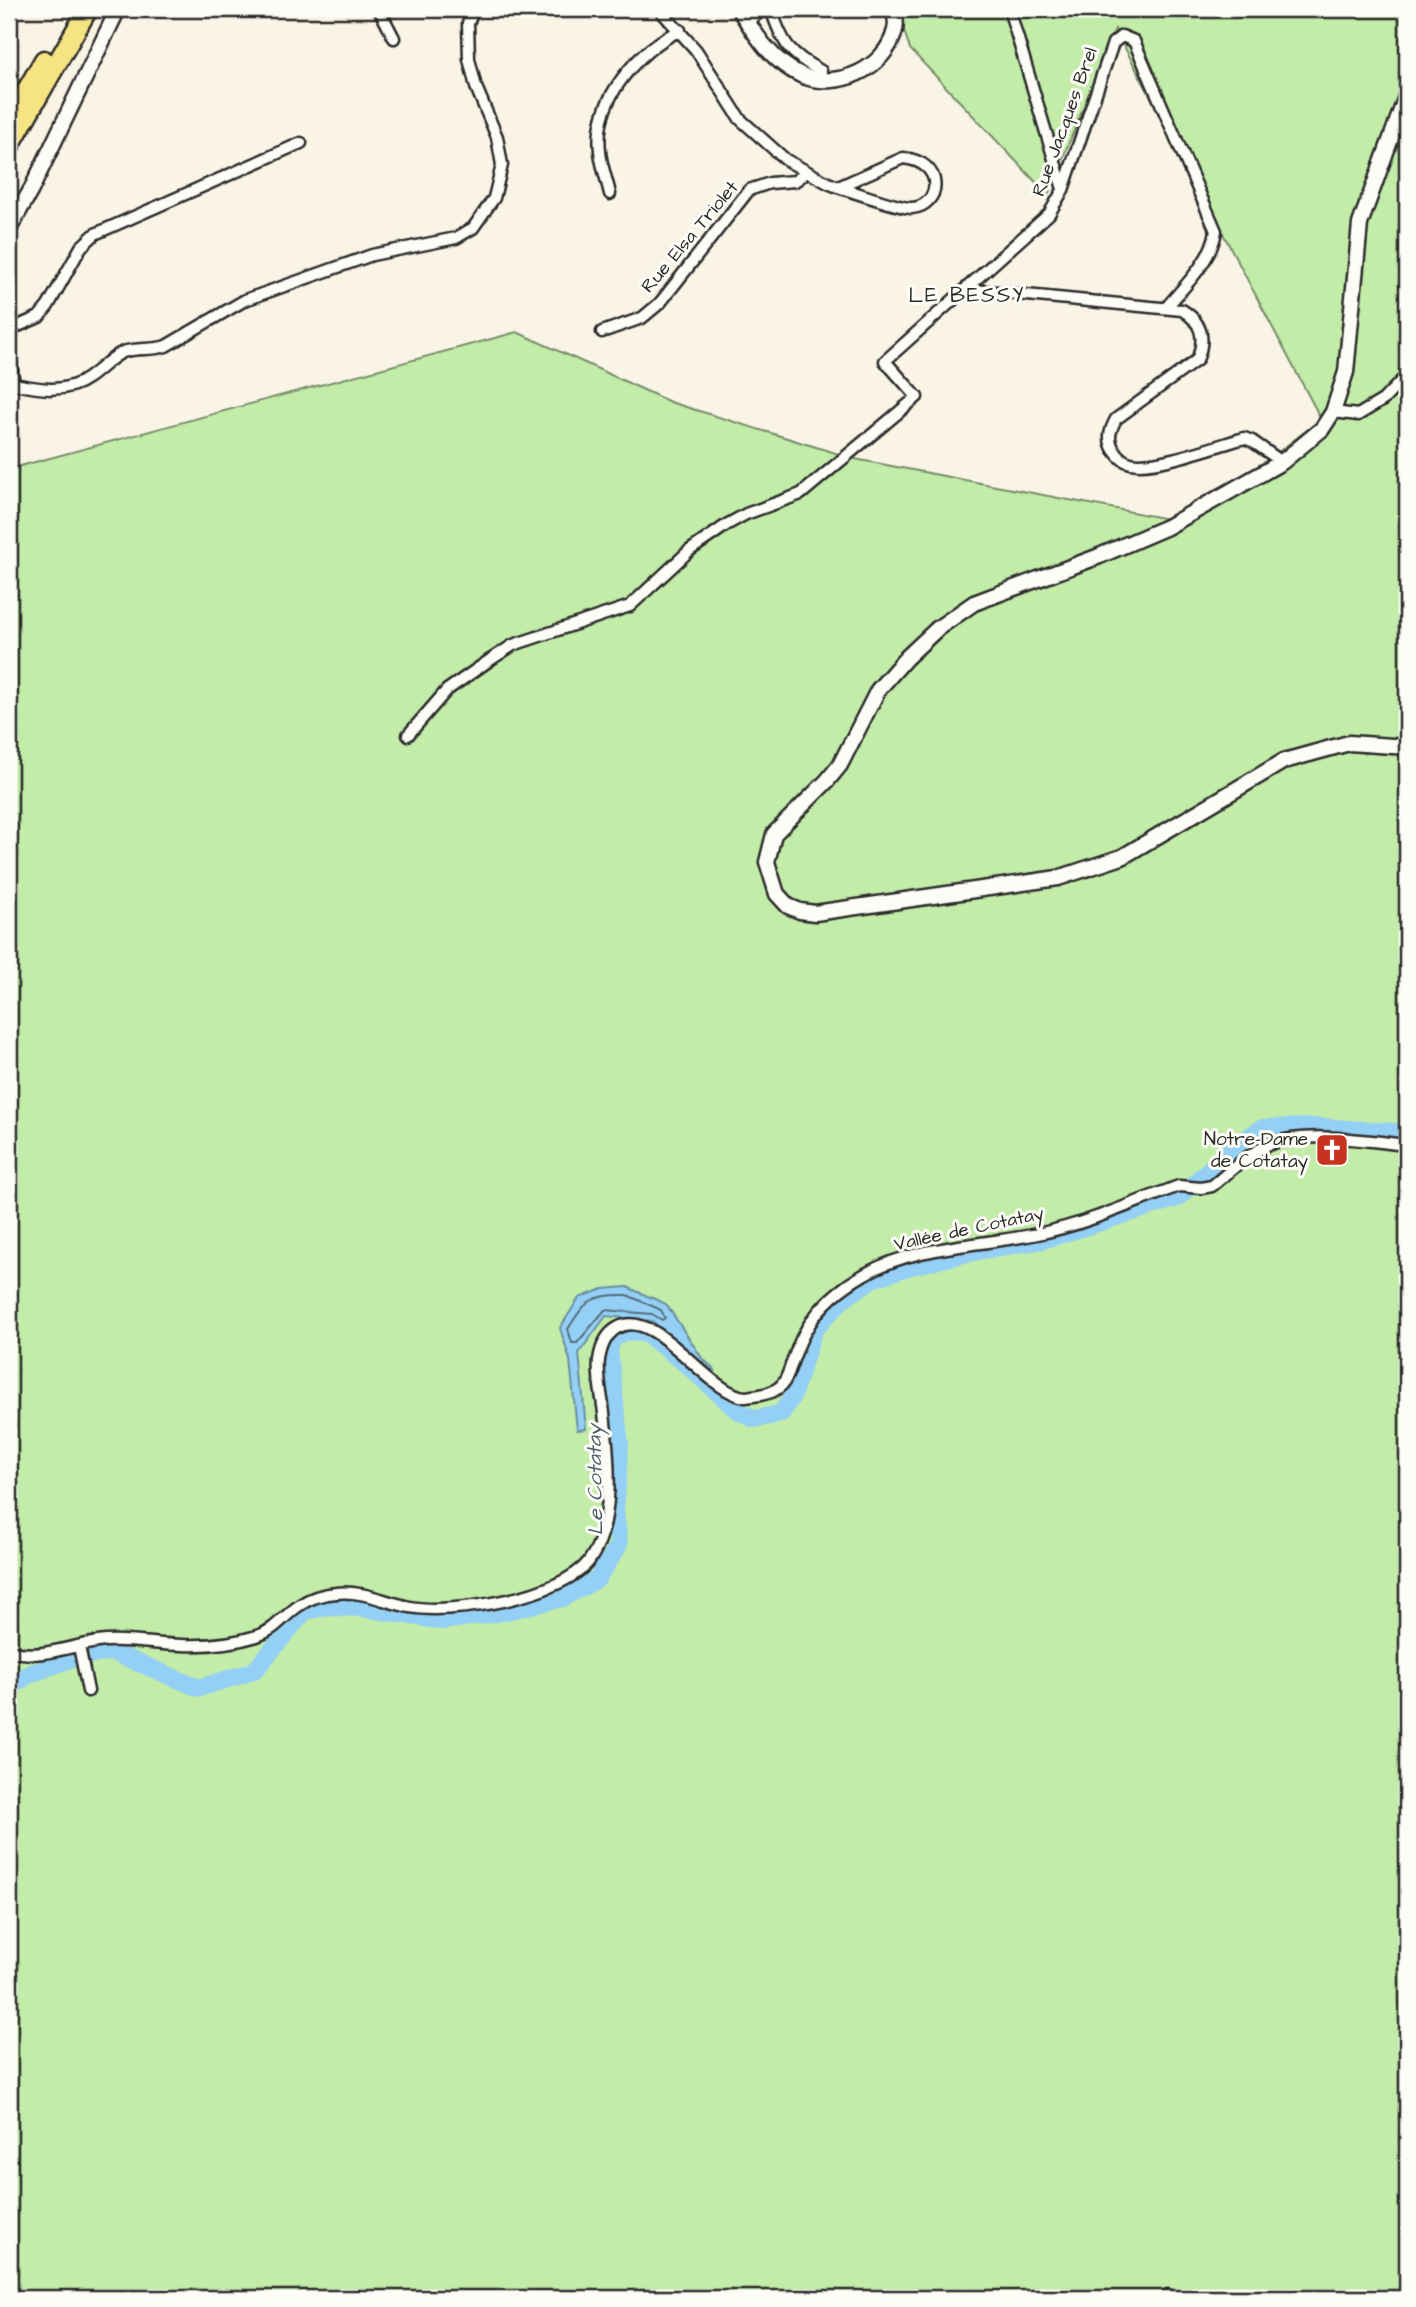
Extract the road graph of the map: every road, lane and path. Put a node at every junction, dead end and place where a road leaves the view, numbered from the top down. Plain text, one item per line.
1 (74, 9) edge
2 (88, 9) edge
3 (118, 9) edge
4 (379, 9) edge
5 (474, 9) edge
6 (659, 9) edge
7 (765, 9) edge
8 (771, 9) edge
9 (894, 9) edge
10 (1009, 9) edge
11 (743, 15) edge
12 (680, 30) junction
13 (394, 38) dead end
14 (821, 71) dead end
15 (1407, 94) edge
16 (9, 121) edge
17 (301, 144) dead end
18 (9, 147) edge
19 (807, 172) junction
20 (838, 187) junction
21 (1063, 190) junction
22 (610, 194) dead end
23 (9, 229) edge
24 (965, 289) junction
25 (1166, 308) junction
26 (9, 330) edge
27 (602, 332) dead end
28 (9, 351) edge
29 (1407, 374) edge
30 (12, 386) edge
31 (1333, 412) junction
32 (1282, 461) junction
33 (408, 735) dead end
34 (1407, 747) edge
35 (1407, 1145) edge
36 (80, 1647) junction
37 (9, 1651) edge
38 (88, 1691) dead end

1 - 16 highway
2 - 18 highway
3 - 23 street
4 - 13 street
5 - 30 street
6 - 12 street
7 - 11 street
8 - 14 street
9 - 11 street
10 - 21 street
12 - 19 street
12 - 22 street
15 - 31 street
17 - 26 street
19 - 20 street
19 - 27 street, Rue Elsa Triolet
20 - 20 street
21 - 24 street, Rue Jacques Brel
21 - 25 street, Rue Jacques Brel
24 - 25 street
24 - 33 street, Rue Jacques Brel
25 - 32 street
28 - 30 street
29 - 31 street
31 - 32 street
32 - 34 street
35 - 36 street, Vallée de Cotatay
36 - 37 street, Vallée de Cotatay
36 - 38 street

